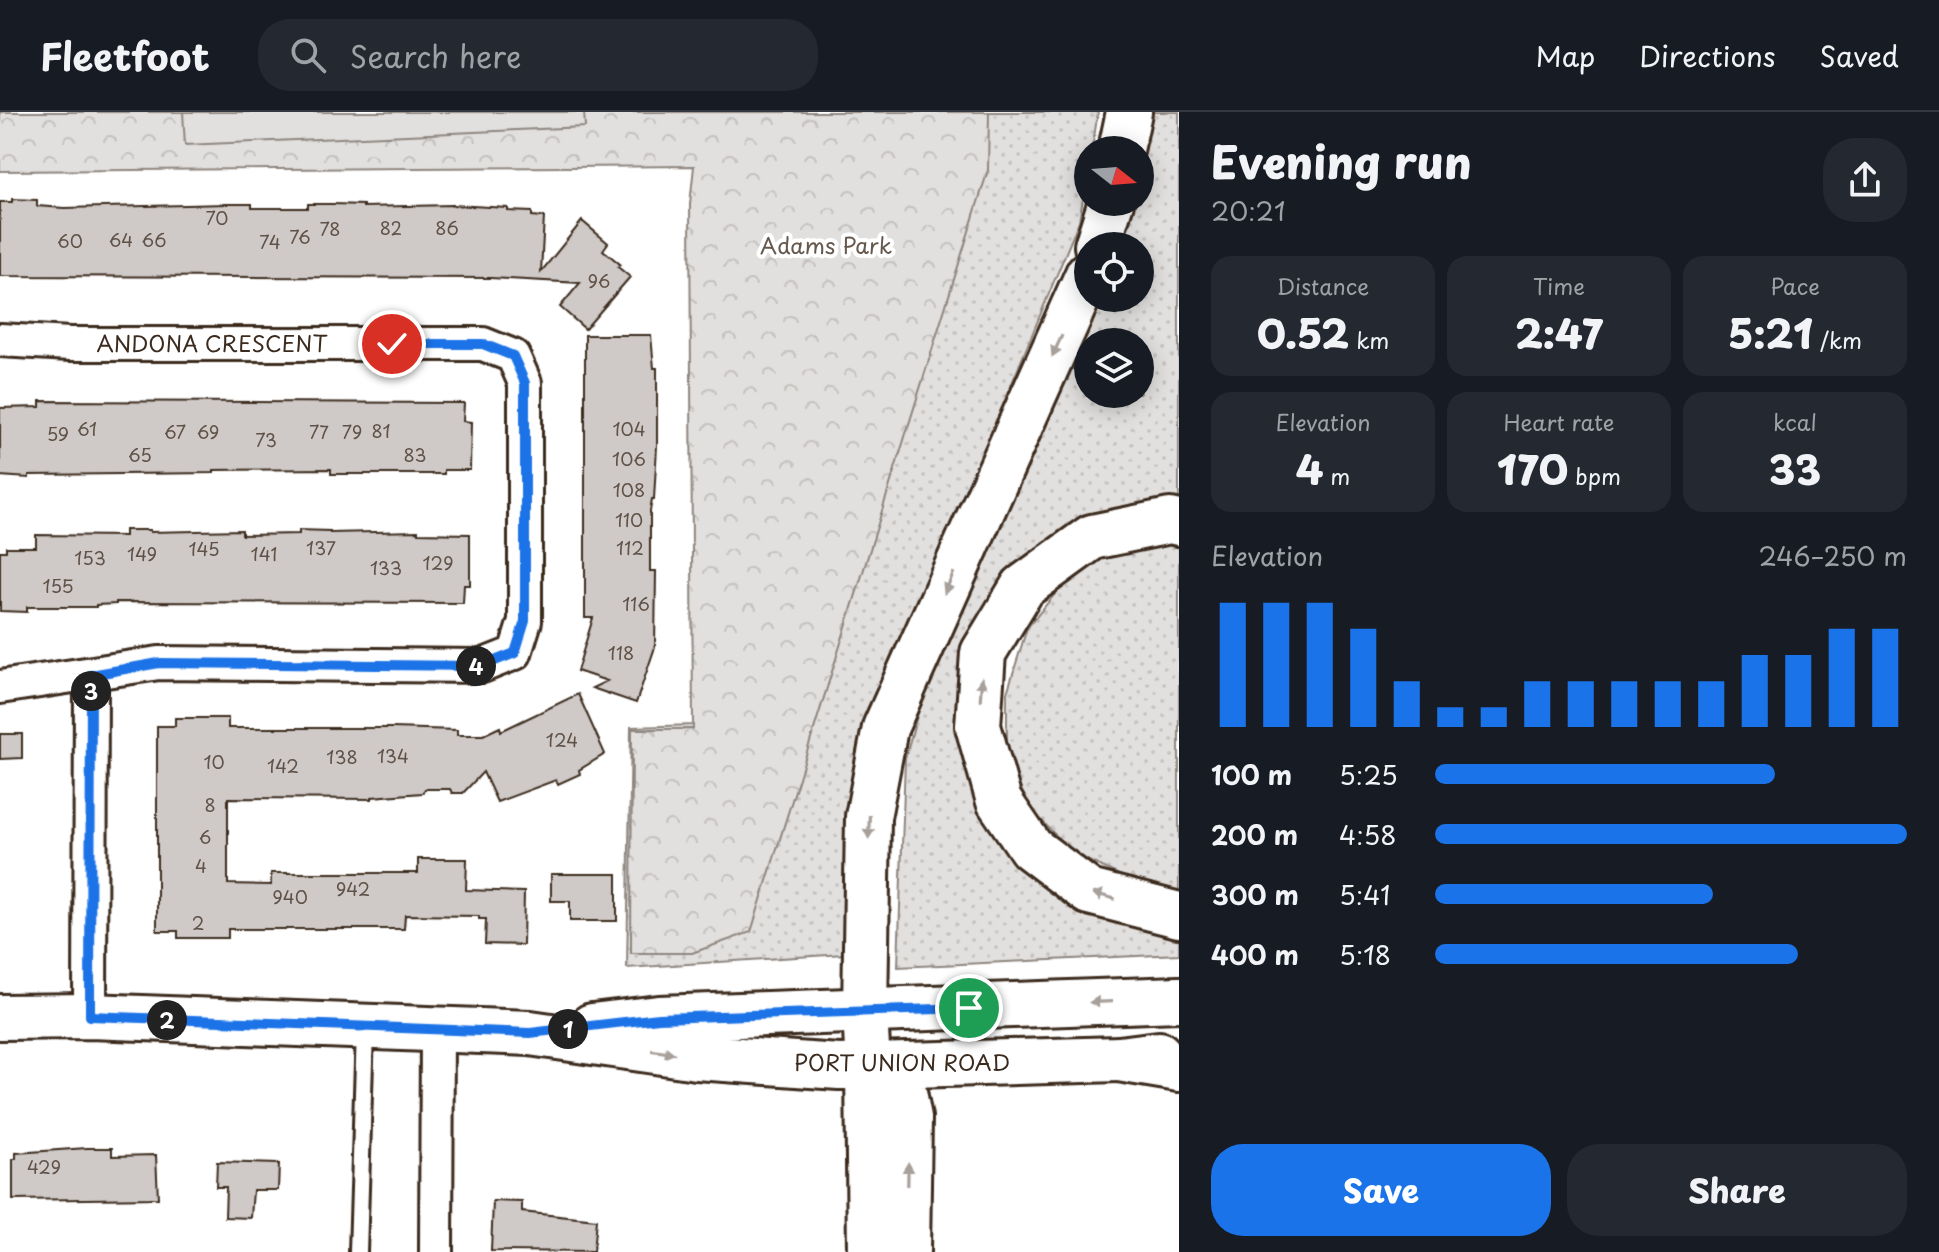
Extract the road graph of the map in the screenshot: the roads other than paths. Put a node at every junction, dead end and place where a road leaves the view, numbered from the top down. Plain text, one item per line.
1 (1129, 112) edge
2 (1124, 136) edge
3 (1074, 305) edge
4 (0, 340) edge
5 (1179, 523) edge
6 (91, 675) junction
7 (0, 687) edge
8 (1179, 915) edge
9 (1179, 999) edge
10 (865, 1012) junction
11 (90, 1016) junction
12 (0, 1017) edge
13 (365, 1028) junction
14 (437, 1029) junction
15 (530, 1033) junction
16 (1179, 1051) edge
17 (1119, 1059) junction
18 (868, 1067) junction
19 (1179, 1069) edge
20 (358, 1252) edge
21 (436, 1252) edge
22 (870, 1252) edge
23 (907, 1252) edge

1 - 2 main road
3 -> 10 main road
4 - 6 street, ANDONA CRESCENT
8 -> 5 main road
6 - 7 street, ANDONA CRESCENT
6 - 11 street
9 -> 10 main road, PORT UNION ROAD
10 - 15 main road, PORT UNION ROAD
10 - 18 main road
11 - 12 main road, PORT UNION ROAD
11 - 13 main road, PORT UNION ROAD
13 - 14 main road, PORT UNION ROAD
13 - 20 lane
14 - 15 main road, PORT UNION ROAD
14 - 21 street
15 -> 18 main road, PORT UNION ROAD
16 - 17 main road, PORT UNION ROAD
17 - 18 main road, PORT UNION ROAD
17 - 19 main road
18 - 22 main road
23 -> 18 main road

